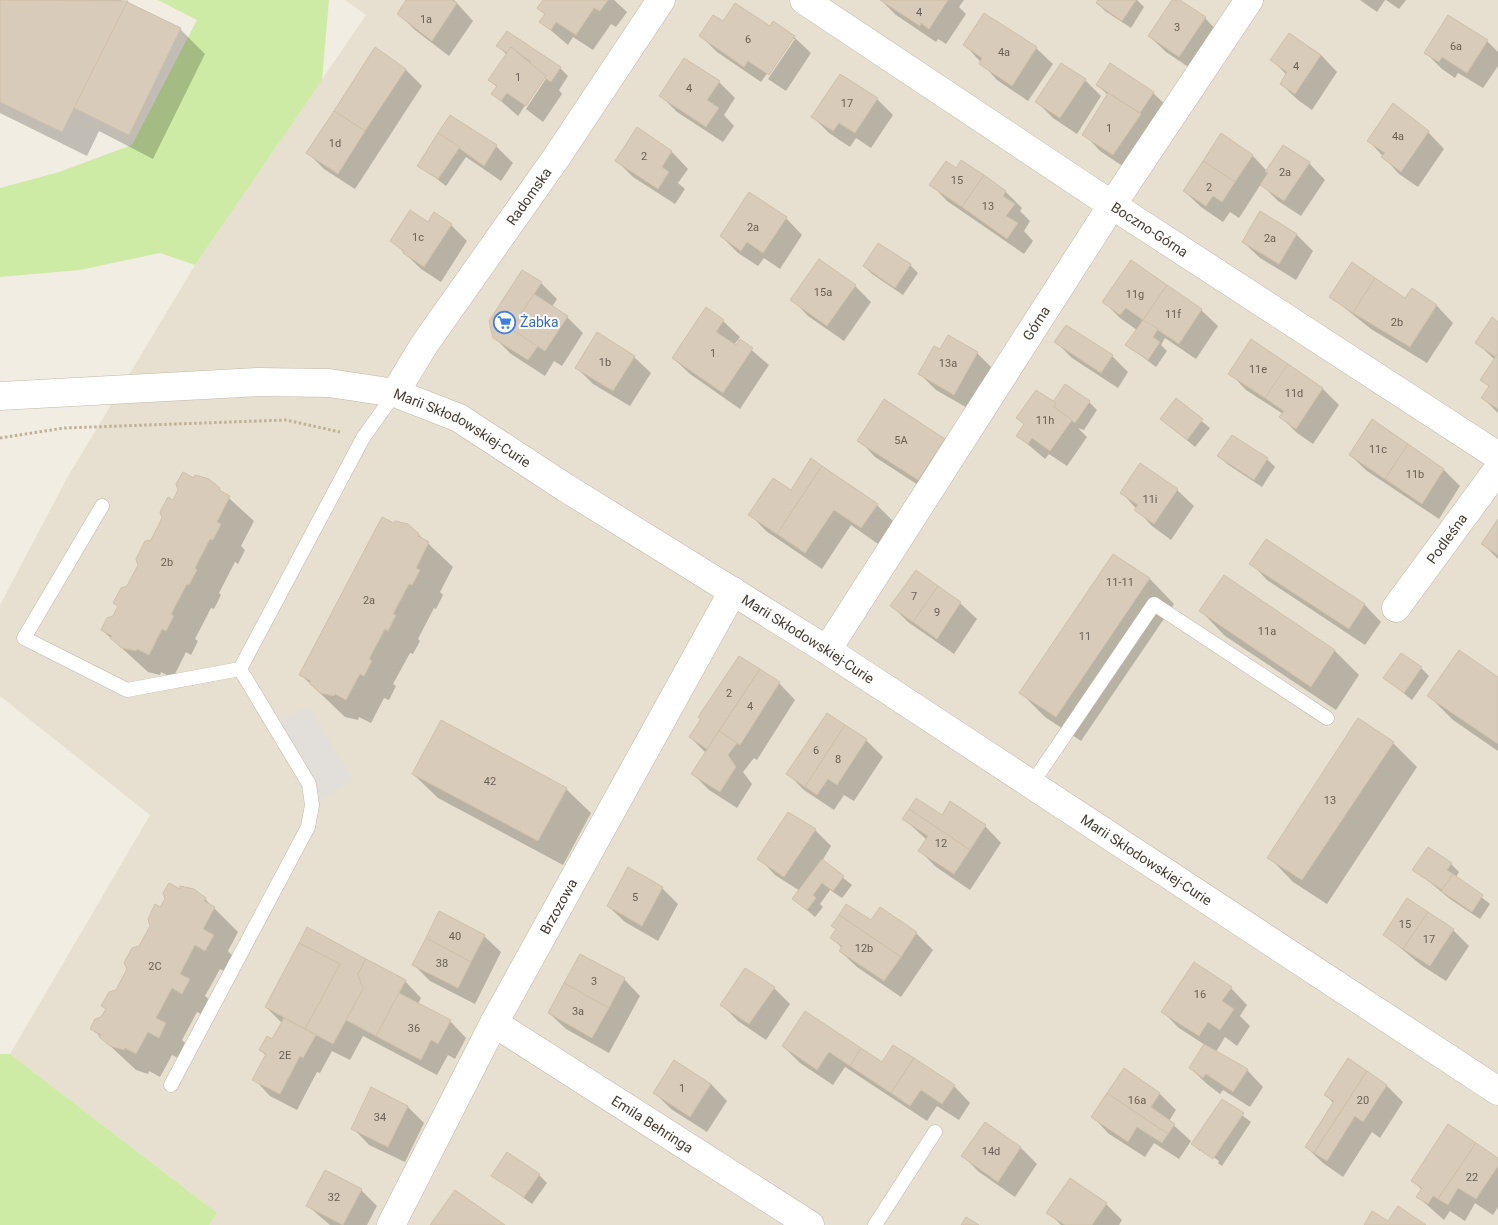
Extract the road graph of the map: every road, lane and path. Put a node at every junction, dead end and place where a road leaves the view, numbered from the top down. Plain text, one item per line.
1 (661, 0) edge
2 (804, 0) edge
3 (1249, 0) edge
4 (1112, 205) junction
5 (395, 393) junction
6 (52, 394) junction
7 (0, 396) edge
8 (0, 411) edge
9 (0, 438) edge
10 (363, 438) junction
11 (1498, 456) edge
12 (1498, 469) edge
13 (102, 506) dead end
14 (733, 591) junction
15 (1396, 608) dead end
16 (827, 650) junction
17 (240, 669) junction
18 (1327, 718) dead end
19 (1031, 785) junction
20 (494, 1022) junction
21 (171, 1085) dead end
22 (1498, 1091) edge
23 (935, 1132) dead end
24 (391, 1225) edge
25 (810, 1225) edge
26 (875, 1225) edge

1 - 5 street, Radomska
2 - 4 street, Boczno-Górna
3 - 4 street, Górna
4 - 11 street, Boczno-Górna
4 - 16 street, Górna
5 - 6 street, Marii Skłodowskiej-Curie
5 - 10 lane
5 - 14 street, Marii Skłodowskiej-Curie
6 - 7 street, Marii Skłodowskiej-Curie
6 - 8 street, Marii Skłodowskiej-Curie
9 - 10 path
10 - 17 lane
12 - 15 street, Podleśna
13 - 17 lane
14 - 16 street, Marii Skłodowskiej-Curie
14 - 20 street, Brzozowa
16 - 19 street, Marii Skłodowskiej-Curie
17 - 21 lane
18 - 19 lane
19 - 22 street, Marii Skłodowskiej-Curie
20 - 24 street, Brzozowa
20 - 25 street, Emila Behringa
23 - 26 lane

